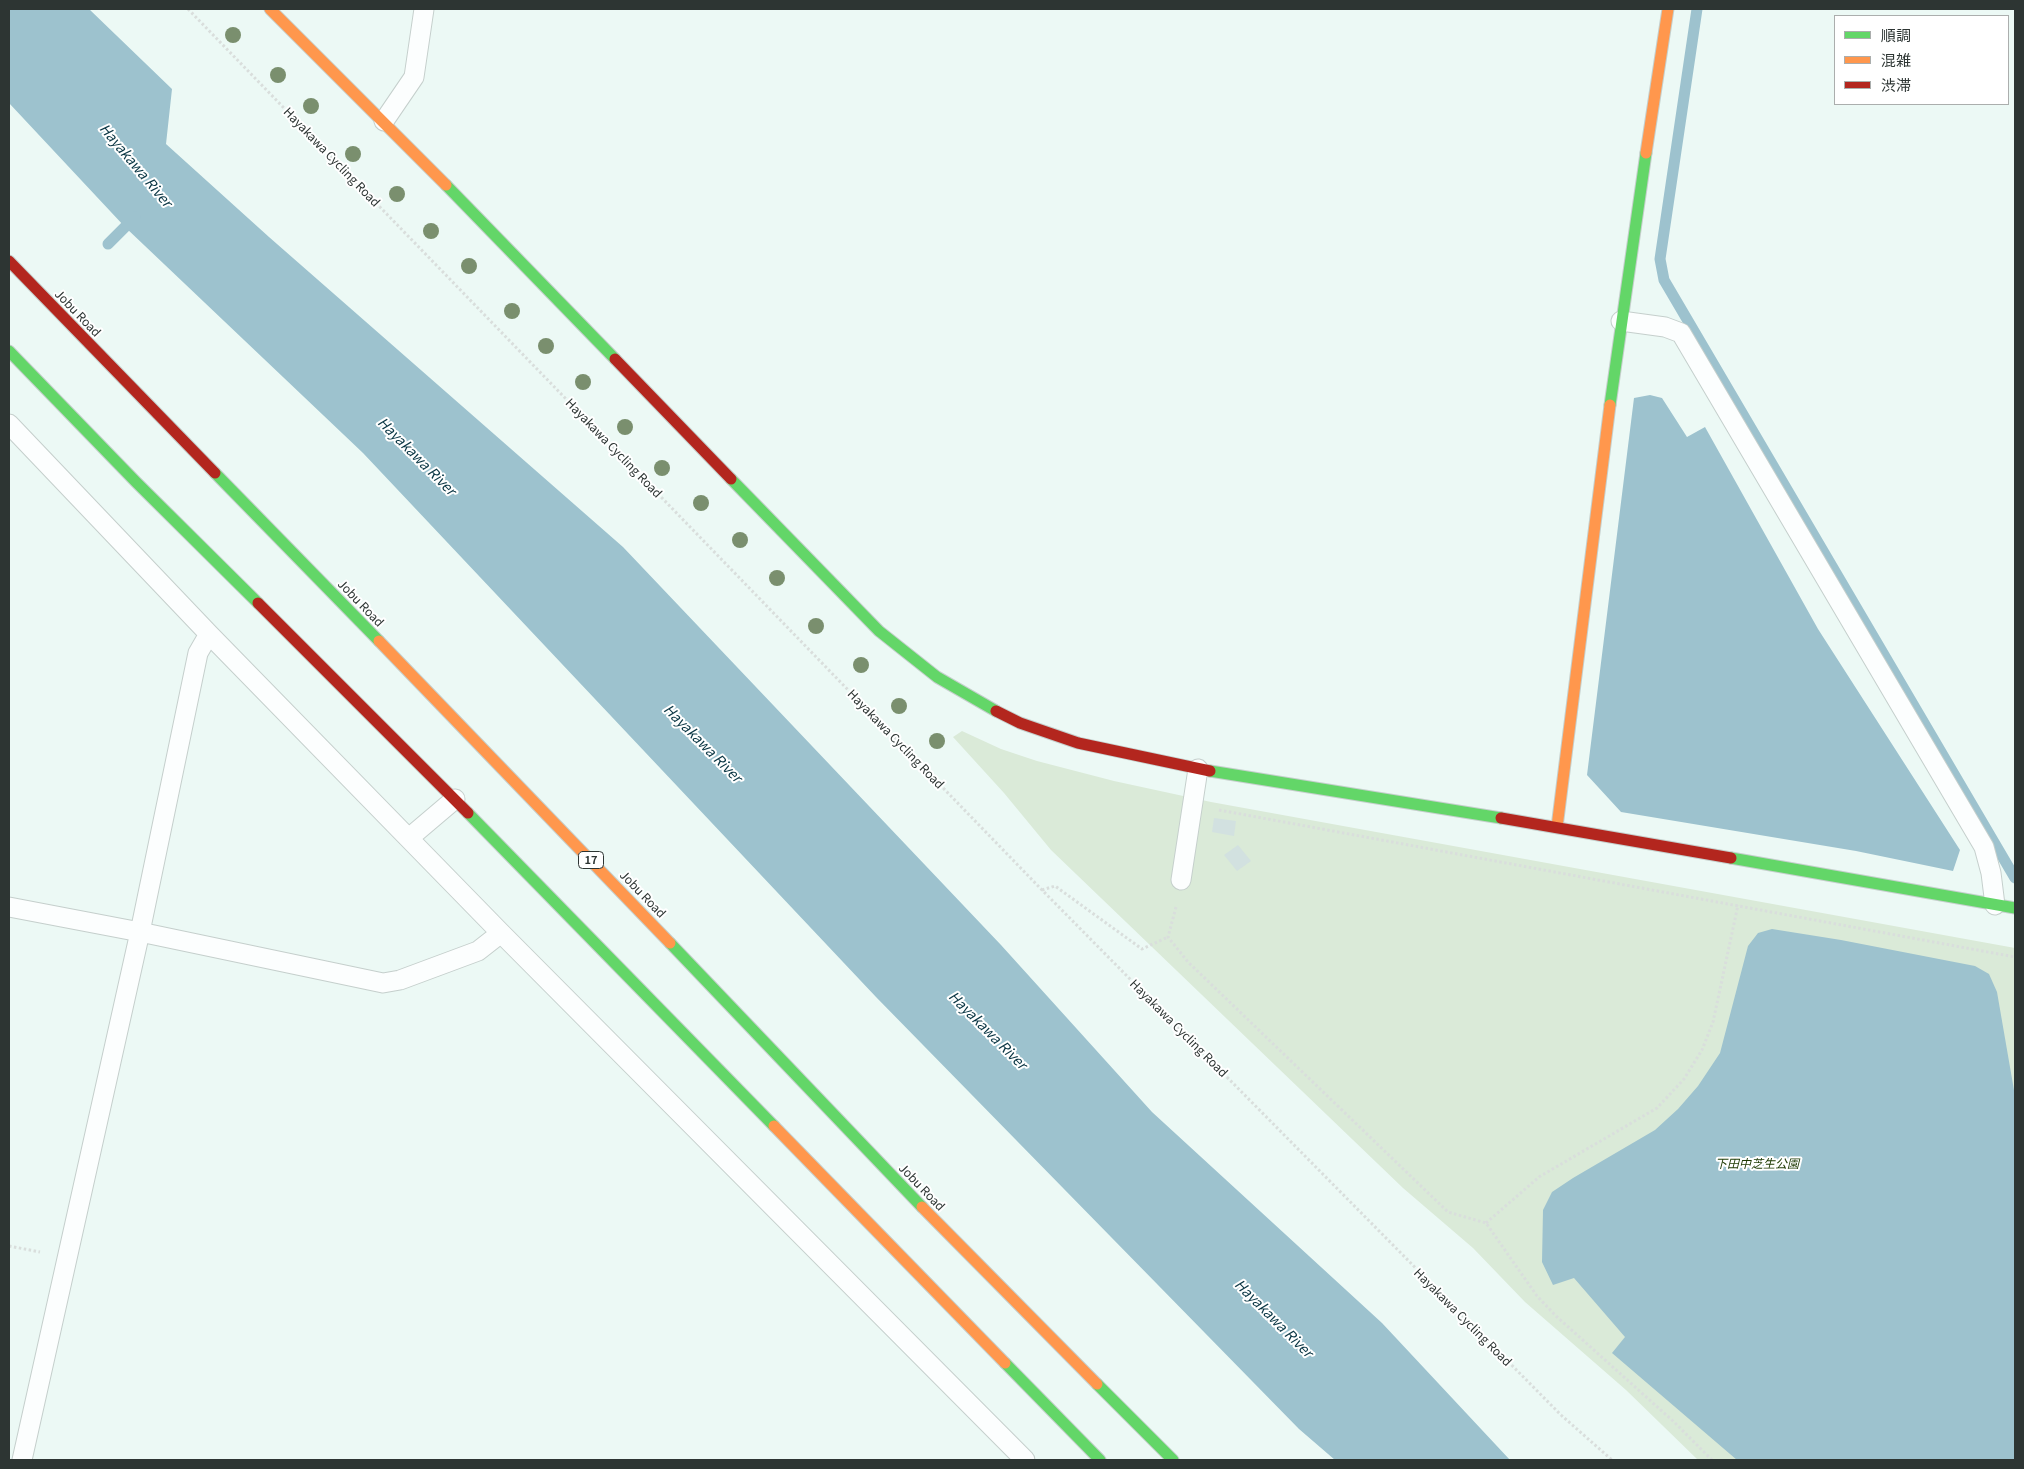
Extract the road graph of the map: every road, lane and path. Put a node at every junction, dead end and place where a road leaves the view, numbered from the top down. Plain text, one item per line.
1 (188, 9) edge
2 (270, 9) edge
3 (424, 9) edge
4 (1668, 9) edge
5 (384, 121) junction
6 (9, 261) edge
7 (1621, 321) junction
8 (9, 351) edge
9 (9, 424) edge
10 (209, 634) junction
11 (1198, 769) junction
12 (455, 800) junction
13 (1192, 805) junction
14 (1557, 827) junction
15 (409, 838) junction
16 (1181, 880) joint
17 (1042, 890) junction
18 (1738, 905) junction
19 (1995, 905) junction
20 (9, 907) edge
21 (2015, 908) edge
22 (140, 932) junction
23 (501, 933) junction
24 (1168, 937) junction
25 (2015, 958) edge
26 (1486, 1223) junction
27 (22, 1460) edge
28 (1025, 1460) edge
29 (1100, 1460) edge
30 (1173, 1460) edge
31 (1612, 1460) edge
32 (1712, 1460) edge

1 - 17 path, Hayakawa Cycling Road
2 - 5 main road
3 - 5 lane
4 - 7 main road
5 - 11 main road
6 - 30 main road, Jobu Road / 17
7 - 14 main road
7 - 19 lane
8 - 12 main road
9 - 10 lane
10 - 15 lane
10 - 22 lane
11 - 13 lane
11 - 14 main road
12 - 15 lane
12 - 29 main road
13 - 16 lane
13 - 18 path
14 - 19 main road
15 - 23 lane
16 - 24 path
17 - 24 path
17 - 31 path, Hayakawa Cycling Road
18 - 25 path
18 - 26 path
19 - 21 main road
20 - 22 lane
22 - 23 lane
22 - 27 lane
23 - 28 lane
24 - 26 path
26 - 32 path

